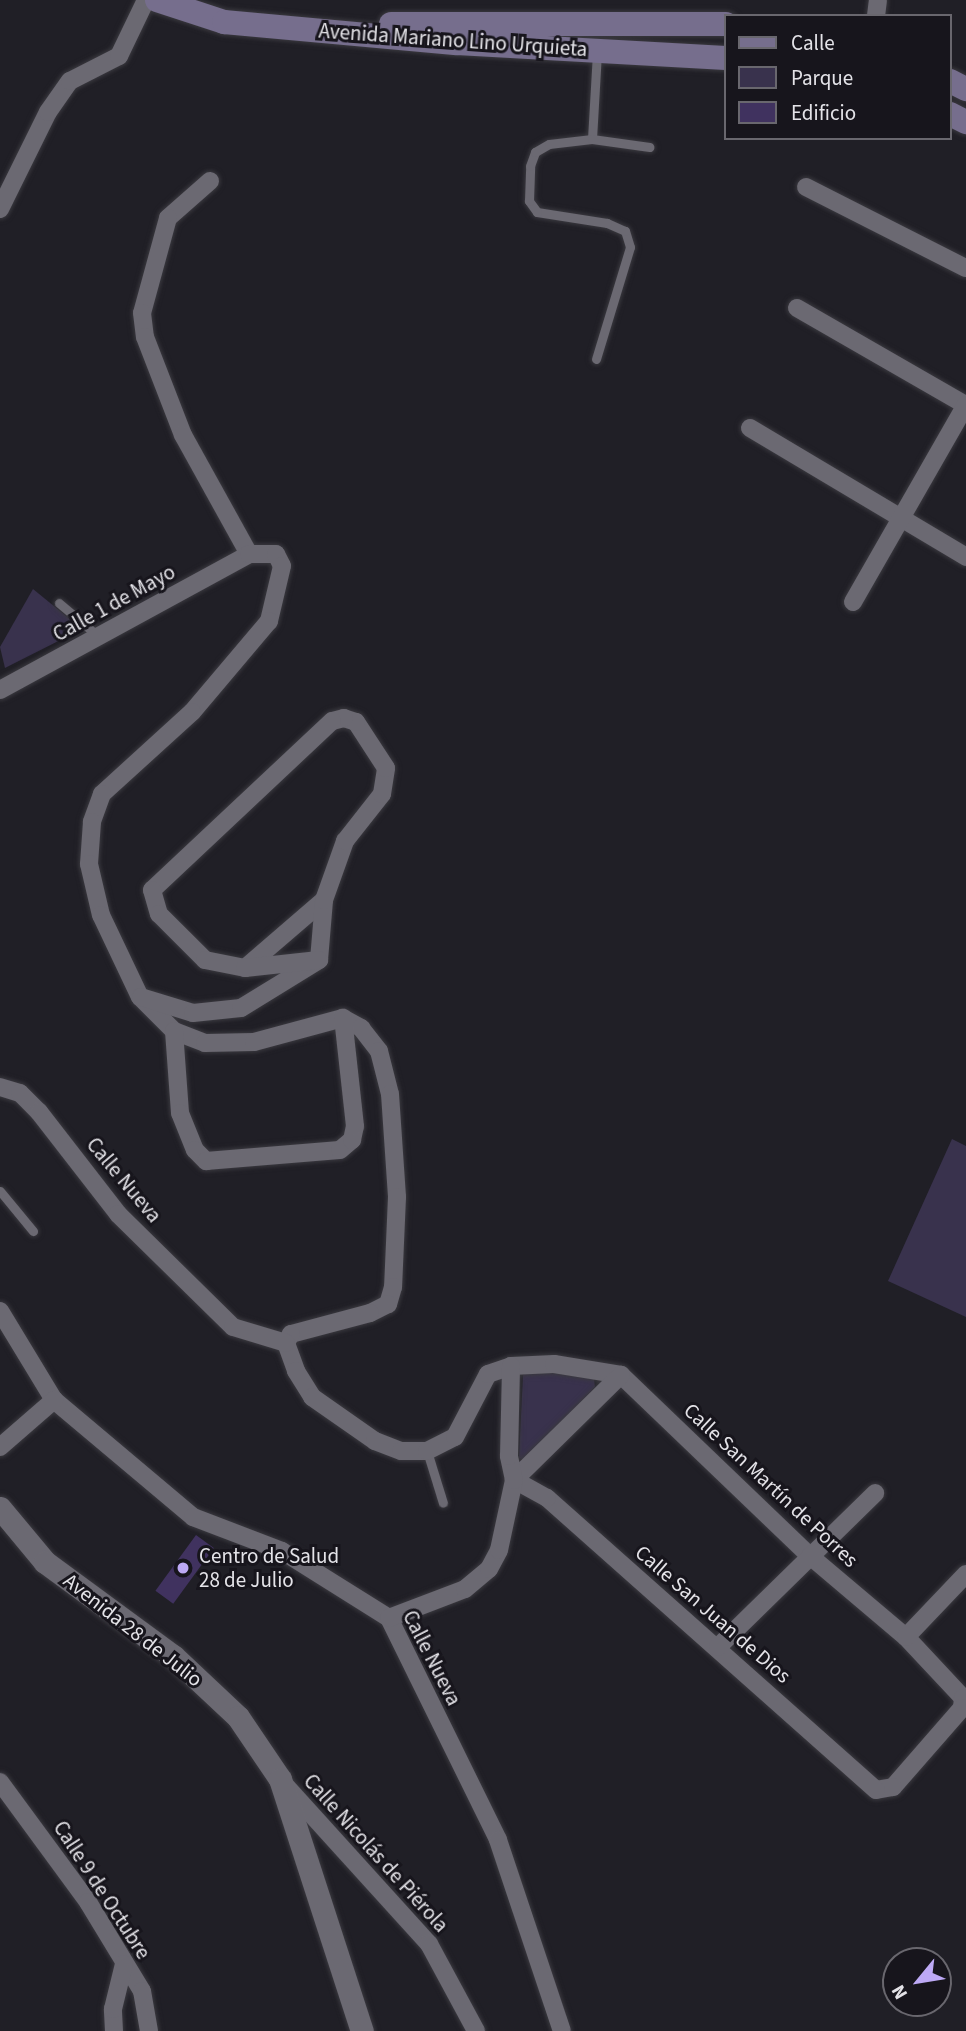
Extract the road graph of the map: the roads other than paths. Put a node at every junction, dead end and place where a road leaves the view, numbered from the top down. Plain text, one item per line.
1 (146, 0) edge
2 (157, 0) edge
3 (724, 24) edge
4 (306, 29) junction
5 (597, 51) junction
6 (724, 58) edge
7 (592, 139) junction
8 (649, 147) dead end
9 (210, 180) dead end
10 (806, 187) dead end
11 (0, 209) edge
12 (966, 268) edge
13 (797, 308) dead end
14 (596, 359) dead end
15 (966, 405) edge
16 (750, 428) dead end
17 (902, 518) junction
18 (249, 554) junction
19 (966, 557) edge
20 (853, 601) dead end
21 (59, 603) dead end
22 (100, 638) junction
23 (0, 690) edge
24 (324, 900) junction
25 (318, 960) junction
26 (244, 968) junction
27 (140, 997) junction
28 (342, 1018) junction
29 (174, 1031) junction
30 (0, 1087) edge
31 (0, 1191) edge
32 (33, 1231) dead end
33 (0, 1311) edge
34 (286, 1343) junction
35 (511, 1366) junction
36 (621, 1375) junction
37 (54, 1400) junction
38 (0, 1447) edge
39 (428, 1451) junction
40 (514, 1480) junction
41 (875, 1493) dead end
42 (443, 1503) dead end
43 (0, 1508) edge
44 (810, 1556) junction
45 (966, 1574) edge
46 (389, 1618) junction
47 (906, 1637) junction
48 (718, 1647) junction
49 (281, 1779) junction
50 (0, 1782) edge
51 (876, 1790) joint
52 (124, 1964) junction
53 (114, 2031) edge
54 (149, 2031) edge
55 (362, 2031) edge
56 (477, 2031) edge
57 (562, 2031) edge

1 - 11 street
2 - 4 main road
3 - 4 main road, Avenida Mariano Lino Urquieta
4 - 5 main road, Avenida Mariano Lino Urquieta
5 - 6 main road, Avenida Mariano Lino Urquieta
5 - 7 lane
7 - 8 lane
7 - 14 lane
9 - 18 street
10 - 12 street
13 - 15 street
15 - 17 street
16 - 17 street
17 - 19 street
17 - 20 street
18 - 22 street, Calle 1 de Mayo
18 - 27 street
21 - 22 lane
22 - 23 street, Calle 1 de Mayo
24 - 25 street
24 - 26 street
24 - 26 street
25 - 26 street
25 - 27 street
27 - 29 street
28 - 29 street
28 - 29 street
28 - 34 street
30 - 34 street, Calle Nueva
31 - 32 lane
33 - 37 street, Calle Nueva
34 - 39 street
35 - 36 street
35 - 39 street
35 - 40 street
36 - 40 street
36 - 44 street, Calle San Martín de Porres
37 - 38 street
37 - 46 street, Calle Nueva
39 - 42 lane
40 - 46 street
40 - 48 street, Calle San Juan de Dios
41 - 44 street
43 - 49 street, Avenida 28 de Julio
44 - 47 street, Calle San Martín de Porres
44 - 48 street
45 - 47 street
46 - 57 street, Calle Nueva
47 - 51 street, Calle San Martín de Porres
48 - 51 street, Calle San Juan de Dios
49 - 55 street, Avenida 28 de Julio
49 - 56 street, Calle Nicolás de Piérola
50 - 52 street, Calle 9 de Octubre
52 - 53 street
52 - 54 street, Calle 9 de Octubre

